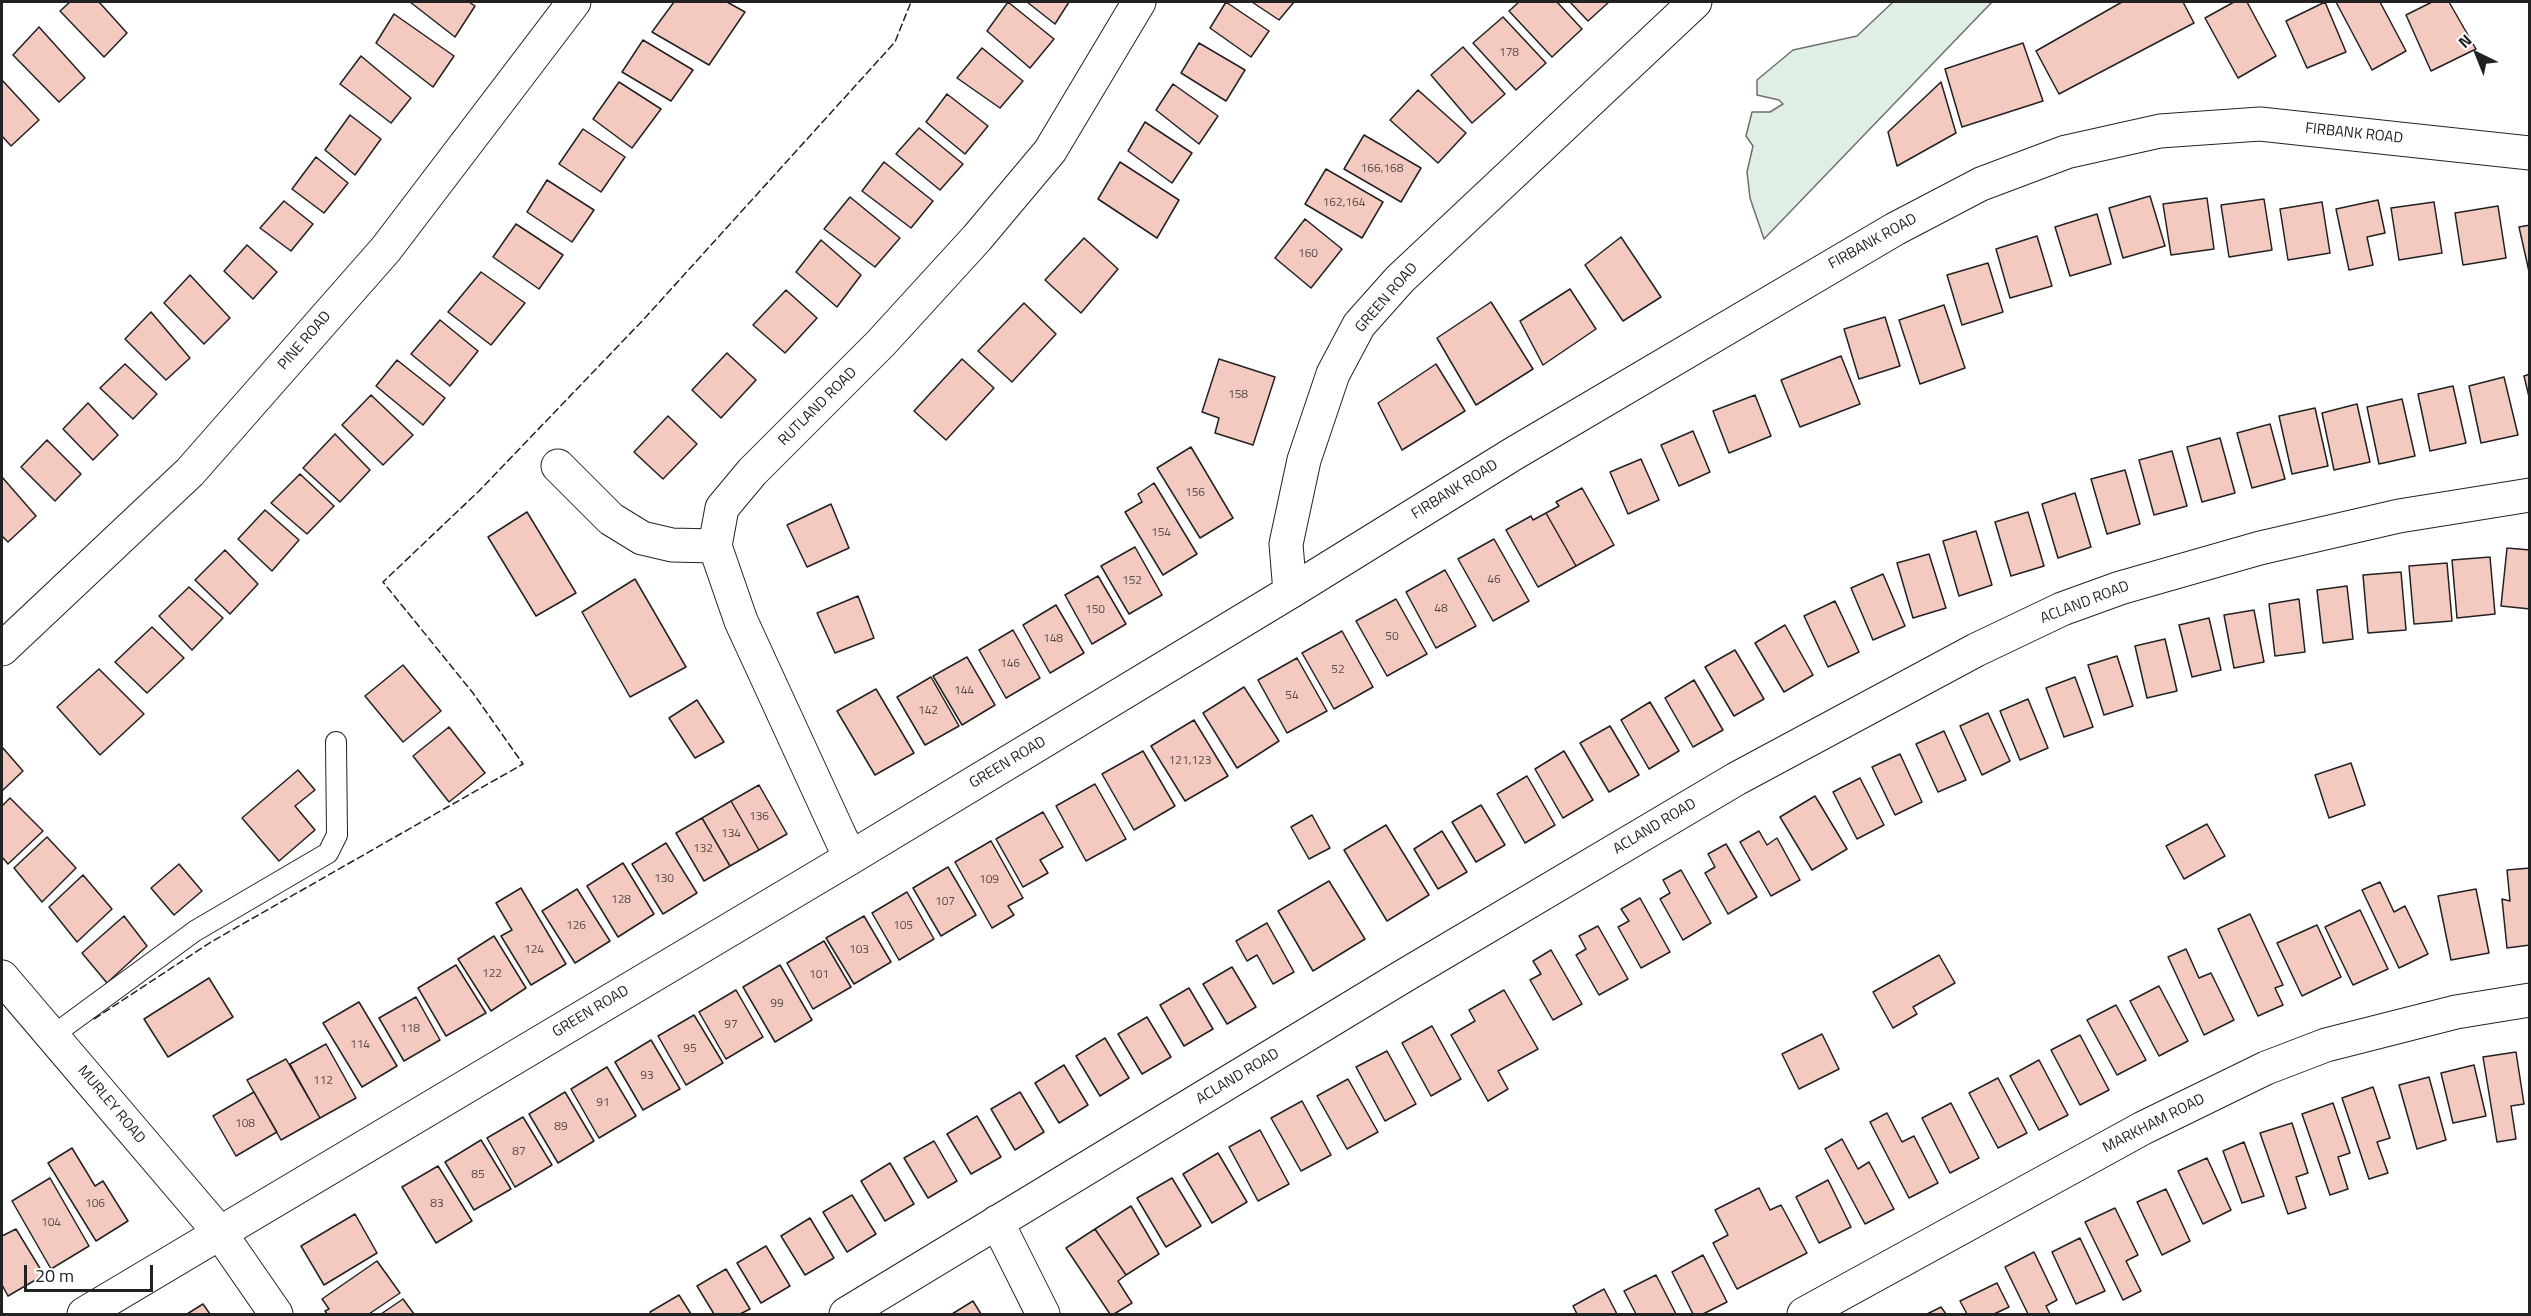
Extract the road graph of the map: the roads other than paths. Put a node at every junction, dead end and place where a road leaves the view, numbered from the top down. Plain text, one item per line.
1 (574, 2) edge
2 (1139, 2) edge
3 (1695, 2) edge
4 (2529, 153) edge
5 (558, 466) dead end
6 (2529, 495) edge
7 (714, 546) junction
8 (1290, 592) junction
9 (2, 649) edge
10 (336, 742) dead end
11 (850, 858) junction
12 (2, 977) edge
13 (2529, 1000) edge
14 (52, 1036) junction
15 (997, 1222) junction
16 (220, 1233) junction
17 (84, 1314) edge
18 (276, 1314) edge
19 (846, 1314) edge
20 (1043, 1314) edge
21 (1804, 1314) edge

1 - 9 street, PINE ROAD
2 - 7 street, RUTLAND ROAD
3 - 8 street, GREEN ROAD
4 - 8 street, FIRBANK ROAD
5 - 7 street
6 - 15 street, ACLAND ROAD
7 - 11 street
8 - 11 street, GREEN ROAD
10 - 14 lane
11 - 16 street, GREEN ROAD
12 - 14 street, MURLEY ROAD
13 - 21 street, MARKHAM ROAD
14 - 16 street, MURLEY ROAD
15 - 19 street, ACLAND ROAD
15 - 20 street
16 - 17 street, GREEN ROAD
16 - 18 street, MURLEY ROAD

